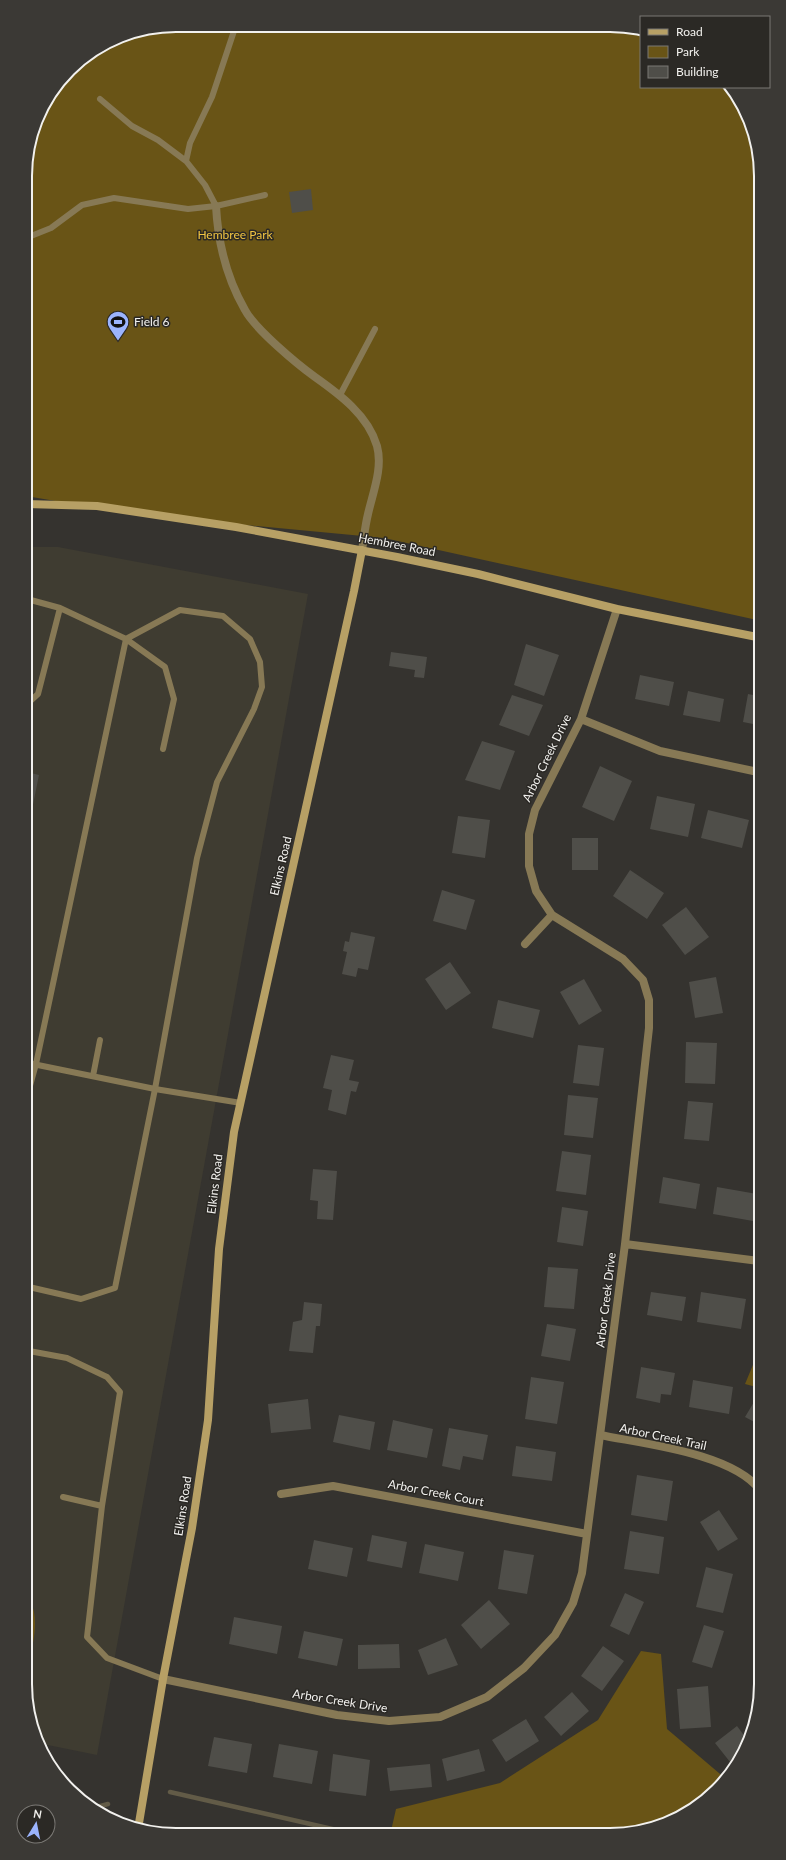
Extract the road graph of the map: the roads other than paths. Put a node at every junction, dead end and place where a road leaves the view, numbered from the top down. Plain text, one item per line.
1 (234, 32) edge
2 (100, 99) dead end
3 (186, 161) junction
4 (265, 195) dead end
5 (216, 206) junction
6 (32, 236) edge
7 (376, 330) dead end
8 (340, 395) junction
9 (32, 504) edge
10 (362, 550) junction
11 (32, 600) edge
12 (60, 608) junction
13 (617, 609) junction
14 (754, 636) edge
15 (126, 639) junction
16 (32, 699) edge
17 (581, 719) junction
18 (163, 749) dead end
19 (754, 771) edge
20 (552, 915) junction
21 (525, 944) dead end
22 (100, 1040) dead end
23 (32, 1064) edge
24 (36, 1064) junction
25 (93, 1076) junction
26 (32, 1078) edge
27 (155, 1089) junction
28 (241, 1103) junction
29 (625, 1244) junction
30 (754, 1260) edge
31 (32, 1287) edge
32 (32, 1352) edge
33 (600, 1435) junction
34 (754, 1485) edge
35 (281, 1494) dead end
36 (63, 1497) dead end
37 (102, 1506) junction
38 (587, 1534) junction
39 (163, 1679) junction
40 (139, 1823) edge

1 - 3 lane
2 - 3 lane
3 - 5 lane
4 - 5 lane
5 - 6 lane
5 - 8 street
7 - 8 lane
8 - 10 street
9 - 10 street, Hembree Road
10 - 13 street, Hembree Road
10 - 28 street, Elkins Road
11 - 12 lane
12 - 15 lane
12 - 16 lane
13 - 14 street, Hembree Road
13 - 17 street, Arbor Creek Drive
15 - 18 lane
15 - 24 lane
15 - 27 lane
17 - 19 street
17 - 20 street, Arbor Creek Drive
20 - 21 street
20 - 29 street, Arbor Creek Drive
22 - 25 lane
23 - 24 lane
24 - 25 lane
24 - 26 lane
25 - 27 lane
27 - 28 lane
27 - 31 lane
28 - 39 street, Elkins Road
29 - 30 street
29 - 33 street, Arbor Creek Drive
32 - 37 lane
33 - 34 street, Arbor Creek Trail
33 - 38 street, Arbor Creek Drive
35 - 38 street, Arbor Creek Court
36 - 37 lane
37 - 39 lane
38 - 39 street, Arbor Creek Drive
39 - 40 street, Elkins Road

